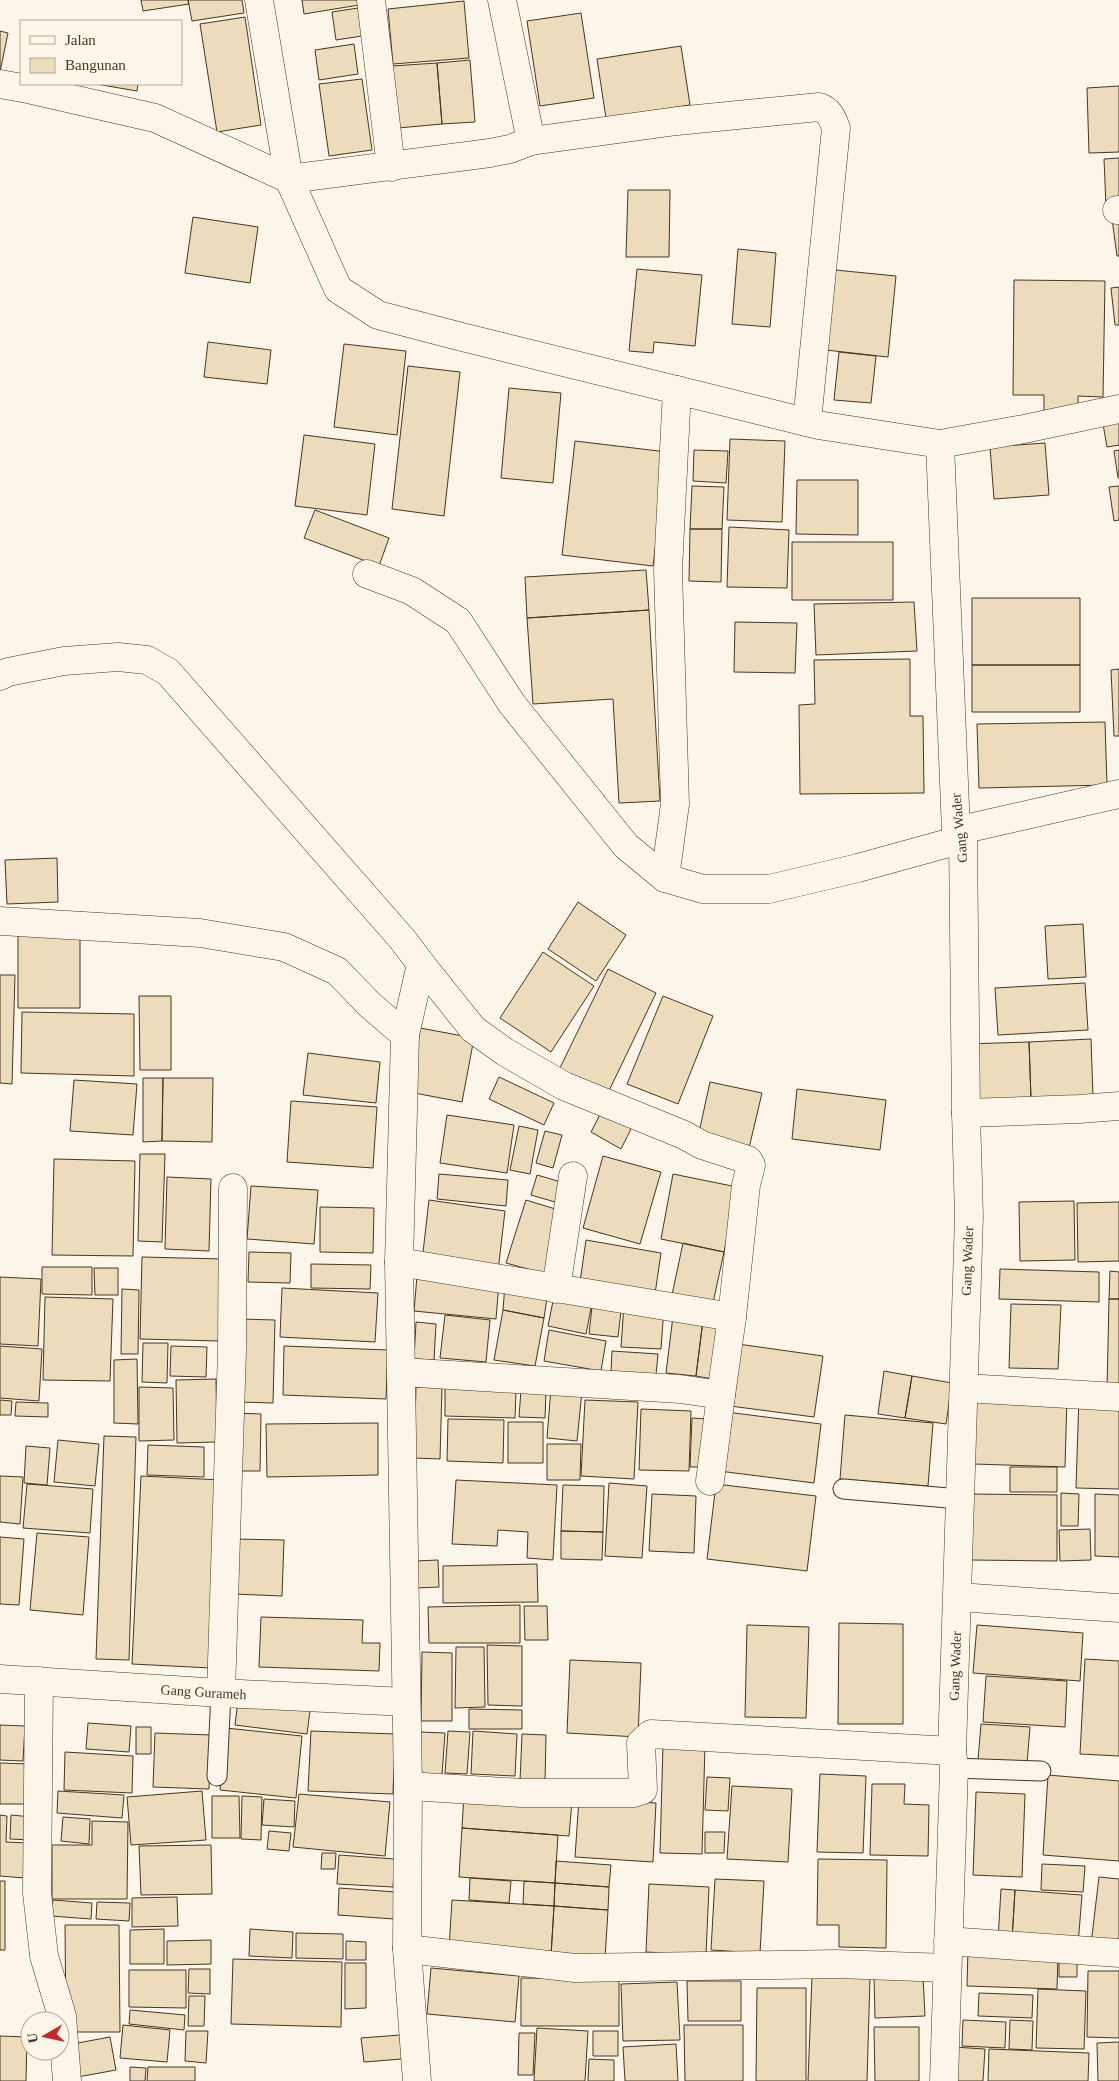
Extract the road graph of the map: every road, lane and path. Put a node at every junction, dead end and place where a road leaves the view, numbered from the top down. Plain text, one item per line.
1 (259, 0) edge
2 (371, 0) edge
3 (502, 0) edge
4 (0, 84) edge
5 (531, 141) junction
6 (391, 167) junction
7 (289, 179) junction
8 (677, 390) junction
9 (1119, 409) edge
10 (806, 422) junction
11 (940, 444) junction
12 (367, 574) dead end
13 (0, 676) edge
14 (1119, 794) edge
15 (960, 834) junction
16 (665, 878) junction
17 (0, 920) edge
18 (421, 964) junction
19 (405, 1035) junction
20 (1119, 1106) edge
21 (966, 1113) junction
22 (573, 1176) dead end
23 (233, 1188) dead end
24 (400, 1262) junction
25 (556, 1289) junction
26 (732, 1317) junction
27 (401, 1372) junction
28 (964, 1388) junction
29 (721, 1395) junction
30 (1119, 1397) edge
31 (710, 1481) dead end
32 (843, 1489) dead end
33 (960, 1499) junction
34 (958, 1597) junction
35 (1119, 1608) edge
36 (0, 1679) edge
37 (39, 1681) junction
38 (221, 1693) junction
39 (406, 1702) junction
40 (953, 1759) junction
41 (1041, 1771) dead end
42 (218, 1776) dead end
43 (408, 1786) junction
44 (948, 1941) junction
45 (407, 1949) junction
46 (1119, 1953) edge
47 (947, 1968) junction
48 (67, 2081) edge
49 (417, 2081) edge
50 (944, 2081) edge

1 - 7 street
2 - 6 street
3 - 5 street
4 - 7 street
5 - 6 street
5 - 10 street
6 - 7 street
7 - 8 street
8 - 10 street
8 - 16 street
9 - 11 street
10 - 11 street
11 - 15 street, Gang Wader
12 - 16 street
13 - 18 street
14 - 15 street
15 - 16 street
15 - 21 street, Gang Wader
17 - 19 street
18 - 19 street
18 - 26 street
19 - 24 street
20 - 21 street
21 - 28 street, Gang Wader
22 - 25 street
23 - 38 street
24 - 25 street
24 - 27 street
25 - 26 street
26 - 29 street
27 - 29 street
27 - 39 street
28 - 30 street
28 - 33 street, Gang Wader
29 - 31 street
32 - 33 lane
33 - 34 street, Gang Wader
34 - 35 street
34 - 40 street, Gang Wader
36 - 37 street, Gang Gurameh
37 - 38 street, Gang Gurameh
37 - 48 street
38 - 39 street, Gang Gurameh
38 - 42 lane
39 - 43 street
40 - 41 lane
40 - 43 street
40 - 44 street, Gang Wader
43 - 45 street
44 - 46 street
44 - 47 street, Gang Wader
45 - 47 street
45 - 49 street
47 - 50 street, Gang Wader

